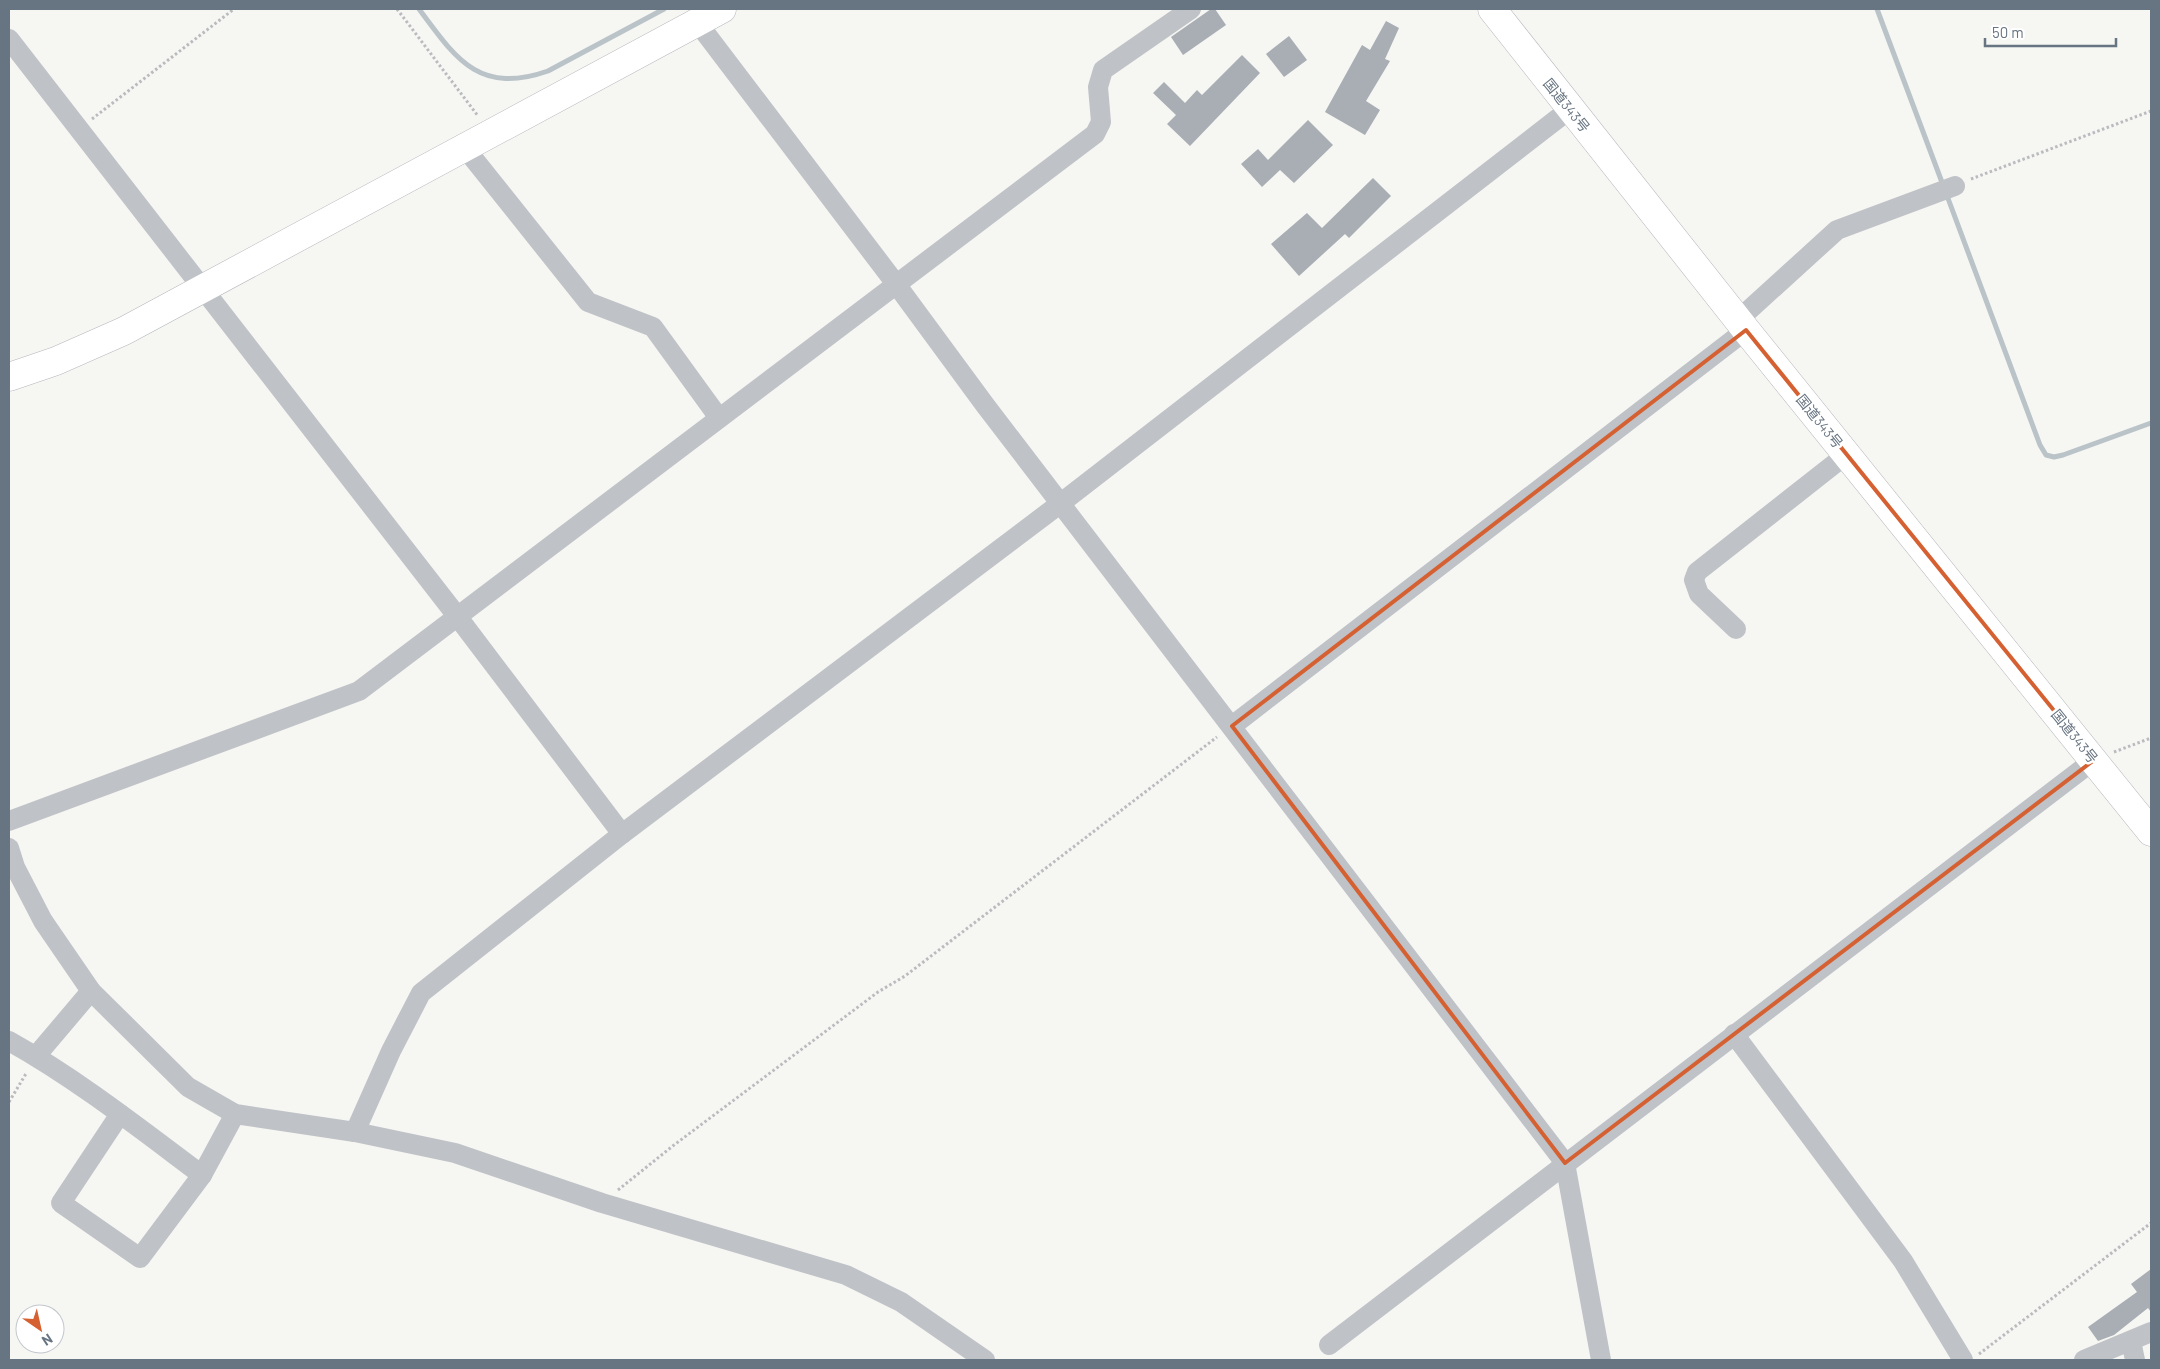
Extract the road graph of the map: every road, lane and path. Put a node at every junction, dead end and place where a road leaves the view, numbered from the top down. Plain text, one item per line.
1 (234, 9) edge
2 (397, 9) edge
3 (722, 9) edge
4 (1191, 9) edge
5 (1492, 9) edge
6 (697, 22) junction
7 (9, 39) edge
8 (1570, 109) junction
9 (2151, 111) edge
10 (78, 129) junction
11 (490, 133) junction
12 (465, 148) junction
13 (1954, 186) joint
14 (896, 284) junction
15 (203, 289) junction
16 (1742, 325) junction
17 (9, 378) edge
18 (719, 418) junction
19 (1847, 454) junction
20 (1061, 503) junction
21 (457, 616) junction
22 (1736, 628) dead end
23 (1232, 726) junction
24 (2151, 738) edge
25 (2094, 760) junction
26 (9, 821) edge
27 (2151, 832) edge
28 (622, 834) junction
29 (9, 848) edge
30 (91, 991) junction
31 (1734, 1034) junction
32 (9, 1041) edge
33 (36, 1056) junction
34 (9, 1102) edge
35 (120, 1114) junction
36 (235, 1114) junction
37 (356, 1132) junction
38 (1565, 1163) junction
39 (202, 1175) junction
40 (602, 1203) junction
41 (2151, 1223) edge
42 (2151, 1332) edge
43 (2131, 1341) junction
44 (1329, 1345) dead end
45 (1971, 1357) edge
46 (985, 1360) edge
47 (1601, 1360) edge
48 (2084, 1360) edge
49 (2135, 1360) edge

1 - 10 path
2 - 11 path
3 - 6 main road
4 - 14 street
5 - 8 main road, 国道343号
6 - 11 main road
6 - 14 street
7 - 10 street
8 - 16 main road, 国道343号
8 - 20 street
9 - 13 path
10 - 15 street
11 - 12 main road
12 - 15 main road
12 - 18 street
13 - 16 street
14 - 18 street
14 - 20 street
15 - 17 main road
15 - 21 street
16 - 19 main road, 国道343号
16 - 23 street
18 - 21 street
19 - 22 street
19 - 25 main road, 国道343号
20 - 23 street
20 - 28 street
21 - 26 street
21 - 28 street
23 - 38 street
23 - 40 path
24 - 25 path
25 - 27 main road, 国道343号
25 - 31 street
28 - 37 street
29 - 30 street
30 - 33 street
30 - 36 street
31 - 38 street
31 - 45 street
32 - 33 street
33 - 34 path
33 - 35 street
35 - 39 street
35 - 39 street
36 - 37 street
36 - 39 street
37 - 40 street
38 - 44 street
38 - 47 street
40 - 46 street
41 - 45 path
42 - 43 street
43 - 48 street
43 - 49 street

